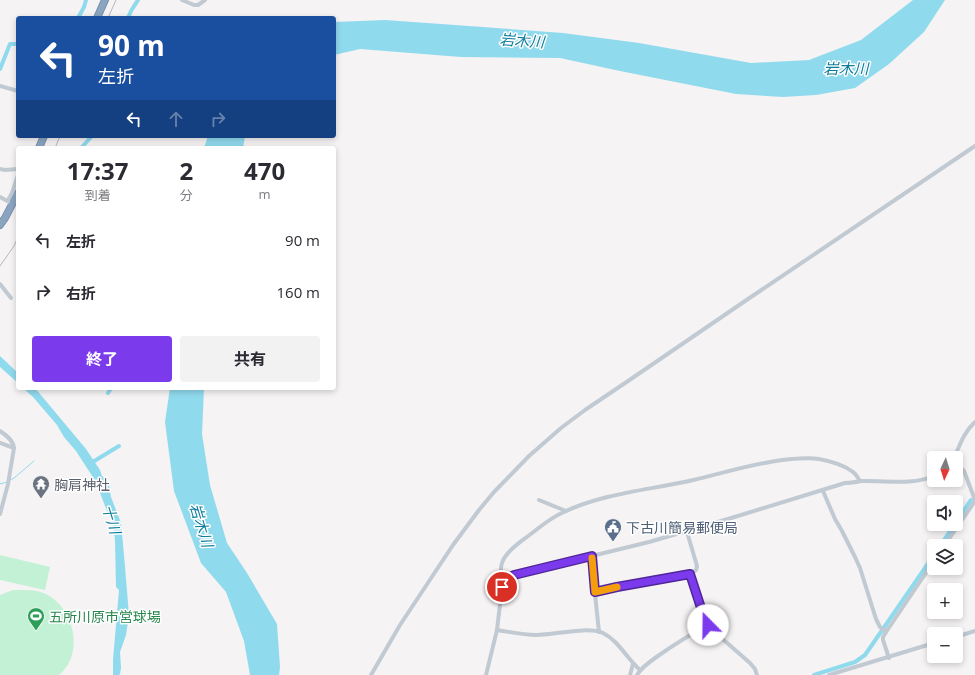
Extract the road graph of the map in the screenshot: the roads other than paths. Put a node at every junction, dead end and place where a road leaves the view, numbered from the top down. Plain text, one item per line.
1 (105, 0) edge
2 (182, 0) edge
3 (205, 0) edge
4 (98, 16) edge
5 (0, 86) edge
6 (16, 90) edge
7 (975, 146) edge
8 (0, 169) edge
9 (16, 169) edge
10 (16, 181) edge
11 (16, 195) edge
12 (0, 197) edge
13 (10, 202) junction
14 (0, 225) edge
15 (0, 284) edge
16 (11, 298) dead end
17 (975, 422) edge
18 (0, 431) edge
19 (0, 443) edge
20 (14, 448) junction
21 (957, 451) edge
22 (963, 470) edge
23 (927, 479) edge
24 (860, 481) junction
25 (823, 491) junction
26 (539, 500) dead end
27 (975, 501) edge
28 (566, 511) junction
29 (0, 514) edge
30 (687, 532) junction
31 (949, 539) edge
32 (592, 556) junction
33 (927, 571) edge
34 (690, 574) junction
35 (504, 581) junction
36 (595, 592) junction
37 (708, 625) junction
38 (496, 630) junction
39 (884, 630) junction
40 (975, 631) edge
41 (599, 632) junction
42 (963, 634) edge
43 (927, 645) edge
44 (888, 658) junction
45 (633, 664) junction
46 (640, 670) junction
47 (371, 675) edge
48 (486, 675) edge
49 (630, 675) edge
50 (637, 675) edge
51 (757, 675) edge
52 (829, 675) edge

1 - 4 highway
2 - 3 street
5 - 6 street
7 - 47 street
8 - 9 street
10 - 13 street
11 - 13 highway
12 - 13 street
13 - 14 highway
15 - 16 street
17 - 21 street
18 - 20 street
19 - 20 street
20 - 29 street
22 - 27 street
23 - 24 street
24 - 25 street
24 - 28 street
25 - 30 street
25 - 39 street
26 - 28 street
27 - 31 street
28 - 35 street
30 - 32 street
30 - 34 street
32 - 35 street
32 - 36 street
33 - 39 street
34 - 36 street
34 - 37 street
35 - 38 street
36 - 41 street
37 - 46 street
37 - 51 street
38 - 41 street
38 - 48 street
39 - 44 street
40 - 42 street
41 - 45 street
43 - 44 street
44 - 52 street
45 - 46 street
45 - 49 street
46 - 50 street

